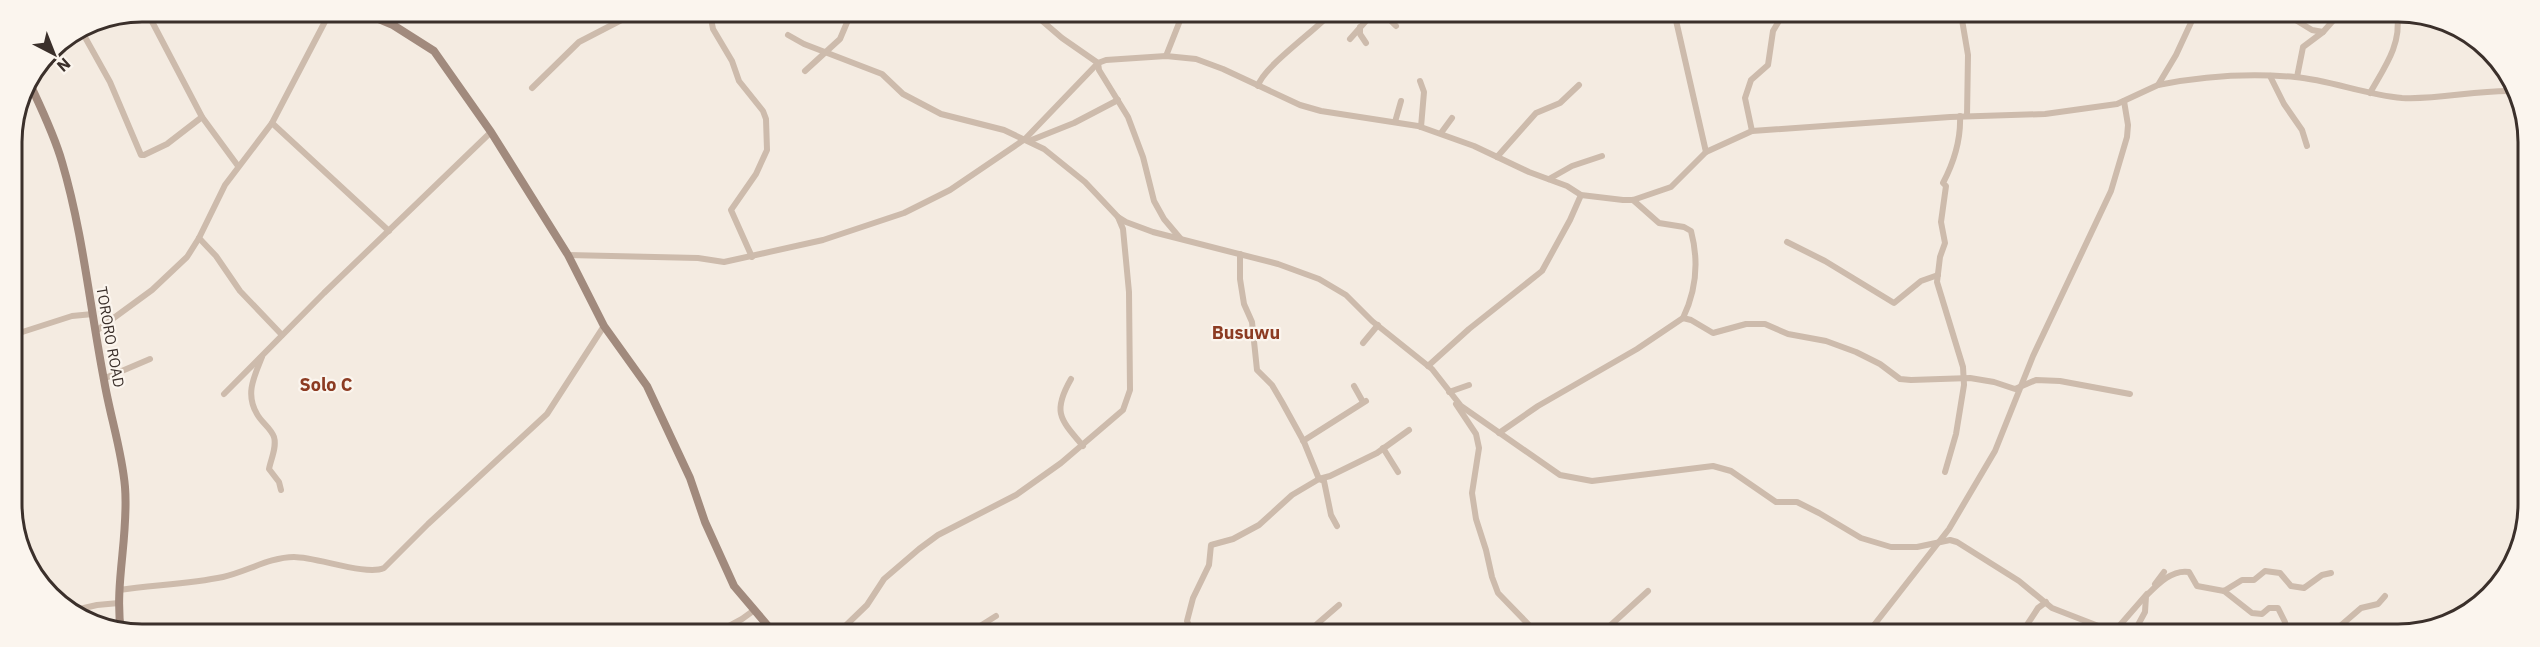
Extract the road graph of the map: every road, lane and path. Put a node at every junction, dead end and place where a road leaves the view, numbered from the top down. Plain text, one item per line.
1 (152, 22) edge
2 (325, 22) edge
3 (386, 22) edge
4 (618, 22) edge
5 (712, 22) edge
6 (847, 22) edge
7 (1043, 22) edge
8 (1179, 22) edge
9 (1321, 22) edge
10 (1365, 22) edge
11 (1392, 22) edge
12 (1676, 22) edge
13 (1779, 22) edge
14 (1962, 22) edge
15 (2191, 22) edge
16 (2299, 22) edge
17 (2332, 22) edge
18 (2398, 22) edge
19 (1360, 27) junction
20 (1396, 27) dead end
21 (2323, 32) junction
22 (788, 35) dead end
23 (85, 38) edge
24 (1350, 39) dead end
25 (1366, 43) dead end
26 (828, 52) junction
27 (1166, 56) junction
28 (1098, 63) junction
29 (805, 71) dead end
30 (2270, 76) junction
31 (2297, 77) junction
32 (1420, 81) dead end
33 (1579, 85) dead end
34 (1258, 86) junction
35 (2158, 86) junction
36 (532, 88) dead end
37 (2505, 91) edge
38 (34, 93) edge
39 (2370, 93) junction
40 (1118, 100) junction
41 (2124, 101) junction
42 (1401, 102) dead end
43 (1964, 116) junction
44 (202, 117) junction
45 (1452, 118) dead end
46 (1395, 122) junction
47 (272, 123) junction
48 (1421, 127) junction
49 (1752, 131) junction
50 (491, 132) junction
51 (1441, 133) junction
52 (1027, 140) junction
53 (2307, 146) dead end
54 (1706, 152) junction
55 (1602, 156) dead end
56 (1497, 157) junction
57 (238, 166) junction
58 (1550, 179) junction
59 (1581, 195) junction
60 (1633, 200) junction
61 (1118, 217) junction
62 (389, 231) junction
63 (199, 238) junction
64 (1180, 239) junction
65 (1787, 242) dead end
66 (1240, 254) junction
67 (568, 255) junction
68 (752, 257) junction
69 (1938, 275) junction
70 (93, 314) junction
71 (1683, 318) junction
72 (1378, 325) junction
73 (604, 326) junction
74 (96, 331) junction
75 (22, 332) edge
76 (282, 335) junction
77 (1363, 342) dead end
78 (264, 353) junction
79 (150, 359) dead end
80 (1428, 366) junction
81 (1964, 378) junction
82 (104, 379) junction
83 (1071, 379) dead end
84 (1469, 385) dead end
85 (1354, 386) dead end
86 (2021, 387) junction
87 (1449, 392) junction
88 (224, 394) dead end
89 (2130, 394) dead end
90 (1453, 399) junction
91 (1410, 430) dead end
92 (1499, 433) junction
93 (1303, 441) junction
94 (1083, 446) junction
95 (1383, 448) junction
96 (1398, 472) dead end
97 (1945, 472) dead end
98 (1319, 478) junction
99 (281, 490) dead end
100 (1337, 526) dead end
101 (1937, 544) junction
102 (2164, 572) dead end
103 (2331, 573) dead end
104 (119, 590) junction
105 (1648, 591) dead end
106 (2224, 591) junction
107 (2146, 596) junction
108 (2385, 596) dead end
109 (2046, 602) junction
110 (119, 603) junction
111 (1339, 605) dead end
112 (83, 608) edge
113 (753, 610) junction
114 (996, 616) dead end
115 (120, 622) edge
116 (734, 624) edge
117 (766, 624) edge
118 (847, 624) edge
119 (983, 624) edge
120 (1188, 624) edge
121 (1317, 624) edge
122 (1528, 624) edge
123 (1613, 624) edge
124 (1875, 624) edge
125 (2028, 624) edge
126 (2093, 624) edge
127 (2123, 624) edge
128 (2138, 624) edge
129 (2285, 624) edge
130 (2342, 624) edge

1 - 44 street
2 - 47 street
3 - 50 main road
4 - 36 street
5 - 68 street
6 - 26 street
7 - 28 street
8 - 27 street
9 - 34 street
10 - 19 street
11 - 20 street
12 - 54 street
13 - 49 street
14 - 43 street
15 - 35 street
16 - 21 street
17 - 21 street
18 - 39 street
19 - 24 street
19 - 25 street
21 - 31 street
22 - 26 street
23 - 44 street
26 - 29 street
26 - 52 street
27 - 28 street
27 - 34 street
28 - 40 street
28 - 52 street
30 - 31 street
30 - 35 street
30 - 53 street
31 - 39 street
32 - 48 street
33 - 56 street
34 - 46 street
35 - 41 street
37 - 39 street
38 - 70 main road, TORORO ROAD
40 - 52 street
40 - 64 street
41 - 43 street
41 - 86 street
42 - 46 street
43 - 49 street
43 - 69 street
44 - 57 street
45 - 51 street
46 - 48 street
47 - 57 street
47 - 62 street
48 - 51 street
49 - 54 street
50 - 62 street
50 - 67 main road
51 - 56 street
52 - 61 street
52 - 68 street
54 - 60 street
55 - 58 street
56 - 58 street
57 - 63 street
58 - 59 street
59 - 60 street
59 - 80 street
60 - 71 street
61 - 64 street
61 - 94 street
62 - 76 street
63 - 74 street
63 - 76 street
64 - 66 street
65 - 69 street
66 - 72 street
66 - 93 street
67 - 68 street
67 - 73 main road
69 - 81 street
70 - 74 main road, TORORO ROAD
70 - 75 street
71 - 81 street
71 - 92 street
72 - 77 street
72 - 80 street
73 - 104 street
73 - 113 main road
74 - 82 main road, TORORO ROAD
76 - 78 street
78 - 88 street
78 - 99 street
79 - 82 street
80 - 87 street
81 - 86 street
81 - 97 street
82 - 104 main road, TORORO ROAD
83 - 94 street
84 - 87 street
85 - 93 street
86 - 89 street
86 - 101 street
87 - 90 street
90 - 92 street
90 - 122 street
91 - 95 street
92 - 101 street
93 - 98 street
94 - 118 street
95 - 96 street
95 - 98 street
98 - 100 street
98 - 120 street
101 - 109 street
101 - 124 street
102 - 107 street
103 - 106 street
104 - 110 main road, TORORO ROAD
105 - 123 street
106 - 107 street
106 - 129 street
107 - 127 street
107 - 128 street
108 - 130 street
109 - 125 street
109 - 126 street
110 - 112 street
110 - 115 main road, TORORO ROAD
111 - 121 street
113 - 116 street
113 - 117 main road
114 - 119 street

